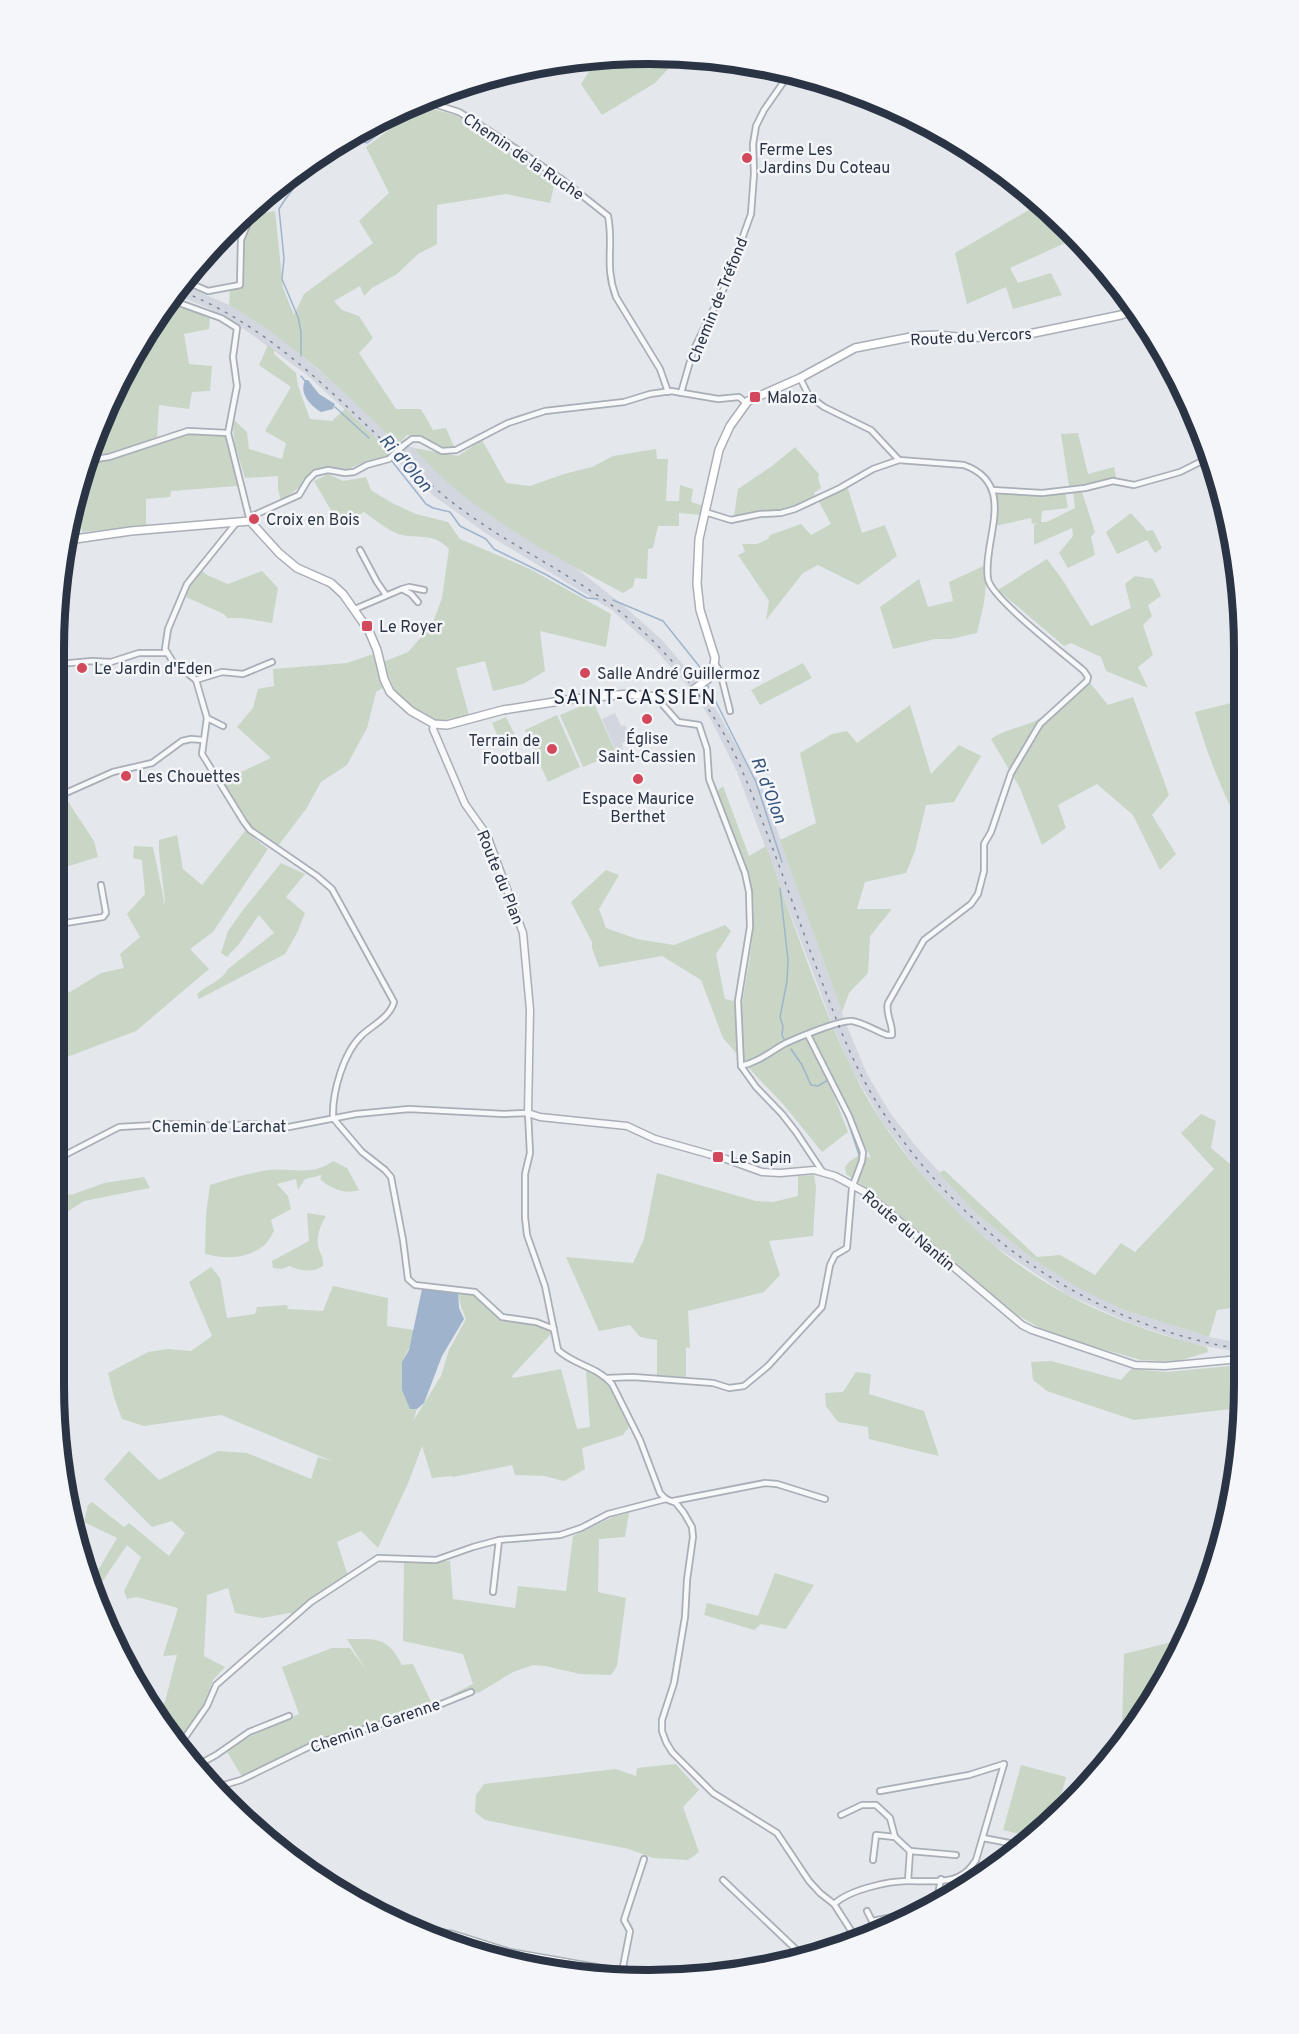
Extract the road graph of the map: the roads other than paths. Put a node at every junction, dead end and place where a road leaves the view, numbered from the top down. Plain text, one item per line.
1 (784, 80) edge
2 (437, 105) edge
3 (247, 226) edge
4 (192, 284) edge
5 (180, 300) edge
6 (1128, 313) edge
7 (800, 378) junction
8 (668, 392) junction
9 (681, 393) junction
10 (746, 403) junction
11 (228, 433) junction
12 (97, 459) edge
13 (1202, 459) edge
14 (899, 460) junction
15 (992, 490) junction
16 (705, 512) junction
17 (250, 519) junction
18 (237, 522) junction
19 (75, 539) edge
20 (360, 550) dead end
21 (402, 589) junction
22 (424, 590) dead end
23 (386, 595) junction
24 (418, 602) dead end
25 (356, 609) junction
26 (166, 652) junction
27 (272, 662) dead end
28 (64, 664) edge
29 (715, 664) junction
30 (196, 680) junction
31 (661, 698) junction
32 (730, 711) dead end
33 (207, 718) junction
34 (434, 724) junction
35 (223, 726) dead end
36 (203, 740) junction
37 (64, 794) edge
38 (101, 885) dead end
39 (64, 923) edge
40 (808, 1035) junction
41 (741, 1066) junction
42 (528, 1113) junction
43 (333, 1118) junction
44 (64, 1155) edge
45 (822, 1171) junction
46 (853, 1185) junction
47 (554, 1329) junction
48 (1234, 1360) edge
49 (606, 1378) junction
50 (825, 1499) dead end
51 (669, 1500) junction
52 (499, 1540) junction
53 (493, 1592) dead end
54 (471, 1692) dead end
55 (289, 1716) dead end
56 (184, 1740) edge
57 (203, 1762) edge
58 (224, 1785) edge
59 (880, 1791) dead end
60 (841, 1815) dead end
61 (896, 1837) junction
62 (983, 1838) junction
63 (1012, 1844) edge
64 (910, 1851) junction
65 (957, 1855) dead end
66 (644, 1859) dead end
67 (873, 1860) dead end
68 (942, 1879) junction
69 (723, 1880) dead end
70 (908, 1881) junction
71 (939, 1893) edge
72 (834, 1904) junction
73 (867, 1911) dead end
74 (889, 1918) edge
75 (852, 1933) edge
76 (453, 1935) edge
77 (797, 1951) edge
78 (506, 1952) edge
79 (519, 1954) edge
80 (578, 1965) edge
81 (623, 1969) edge

1 - 9 street, Chemin de Tréfond
2 - 8 street, Chemin de la Ruche
3 - 4 street
5 - 11 street
6 - 7 main road, Route du Vercors
7 - 10 main road, Route du Vercors
7 - 14 street
8 - 9 street
8 - 17 street, bridge
9 - 10 street
10 - 16 main road, Route du Vercors
11 - 12 street
11 - 17 street
13 - 15 street
14 - 15 street
14 - 16 street
15 - 40 street
16 - 29 main road, Route du Vercors
17 - 18 main road
17 - 25 main road
18 - 19 main road
18 - 26 street
20 - 23 street
21 - 22 street
21 - 23 street
21 - 24 street
23 - 25 street
25 - 34 main road
26 - 28 street
26 - 30 street
27 - 30 street
29 - 31 main road, bridge
29 - 32 street
30 - 33 street
31 - 34 main road
31 - 41 street
33 - 35 street
33 - 36 street
34 - 42 street, Route du Plan
36 - 37 street
36 - 43 street
38 - 39 street
40 - 41 street
40 - 46 street
41 - 45 street
42 - 43 street, Chemin de Larchat
42 - 45 street, Route du Nantin
42 - 47 street
43 - 44 street, Chemin de Larchat
43 - 47 street
45 - 46 street, Route du Nantin
46 - 48 street, Route du Nantin
46 - 49 street
47 - 49 street
49 - 51 street
50 - 51 street
51 - 52 street
51 - 72 street
52 - 53 street
52 - 56 street
54 - 58 street, Chemin la Garenne
55 - 57 street
59 - 62 street
60 - 61 street
61 - 64 street
61 - 67 street
62 - 63 street
62 - 68 street
64 - 65 street
64 - 70 street
66 - 81 street
68 - 70 street
68 - 71 street
69 - 77 street
70 - 72 street
72 - 75 street
73 - 74 street
76 - 78 main road
79 - 80 main road

